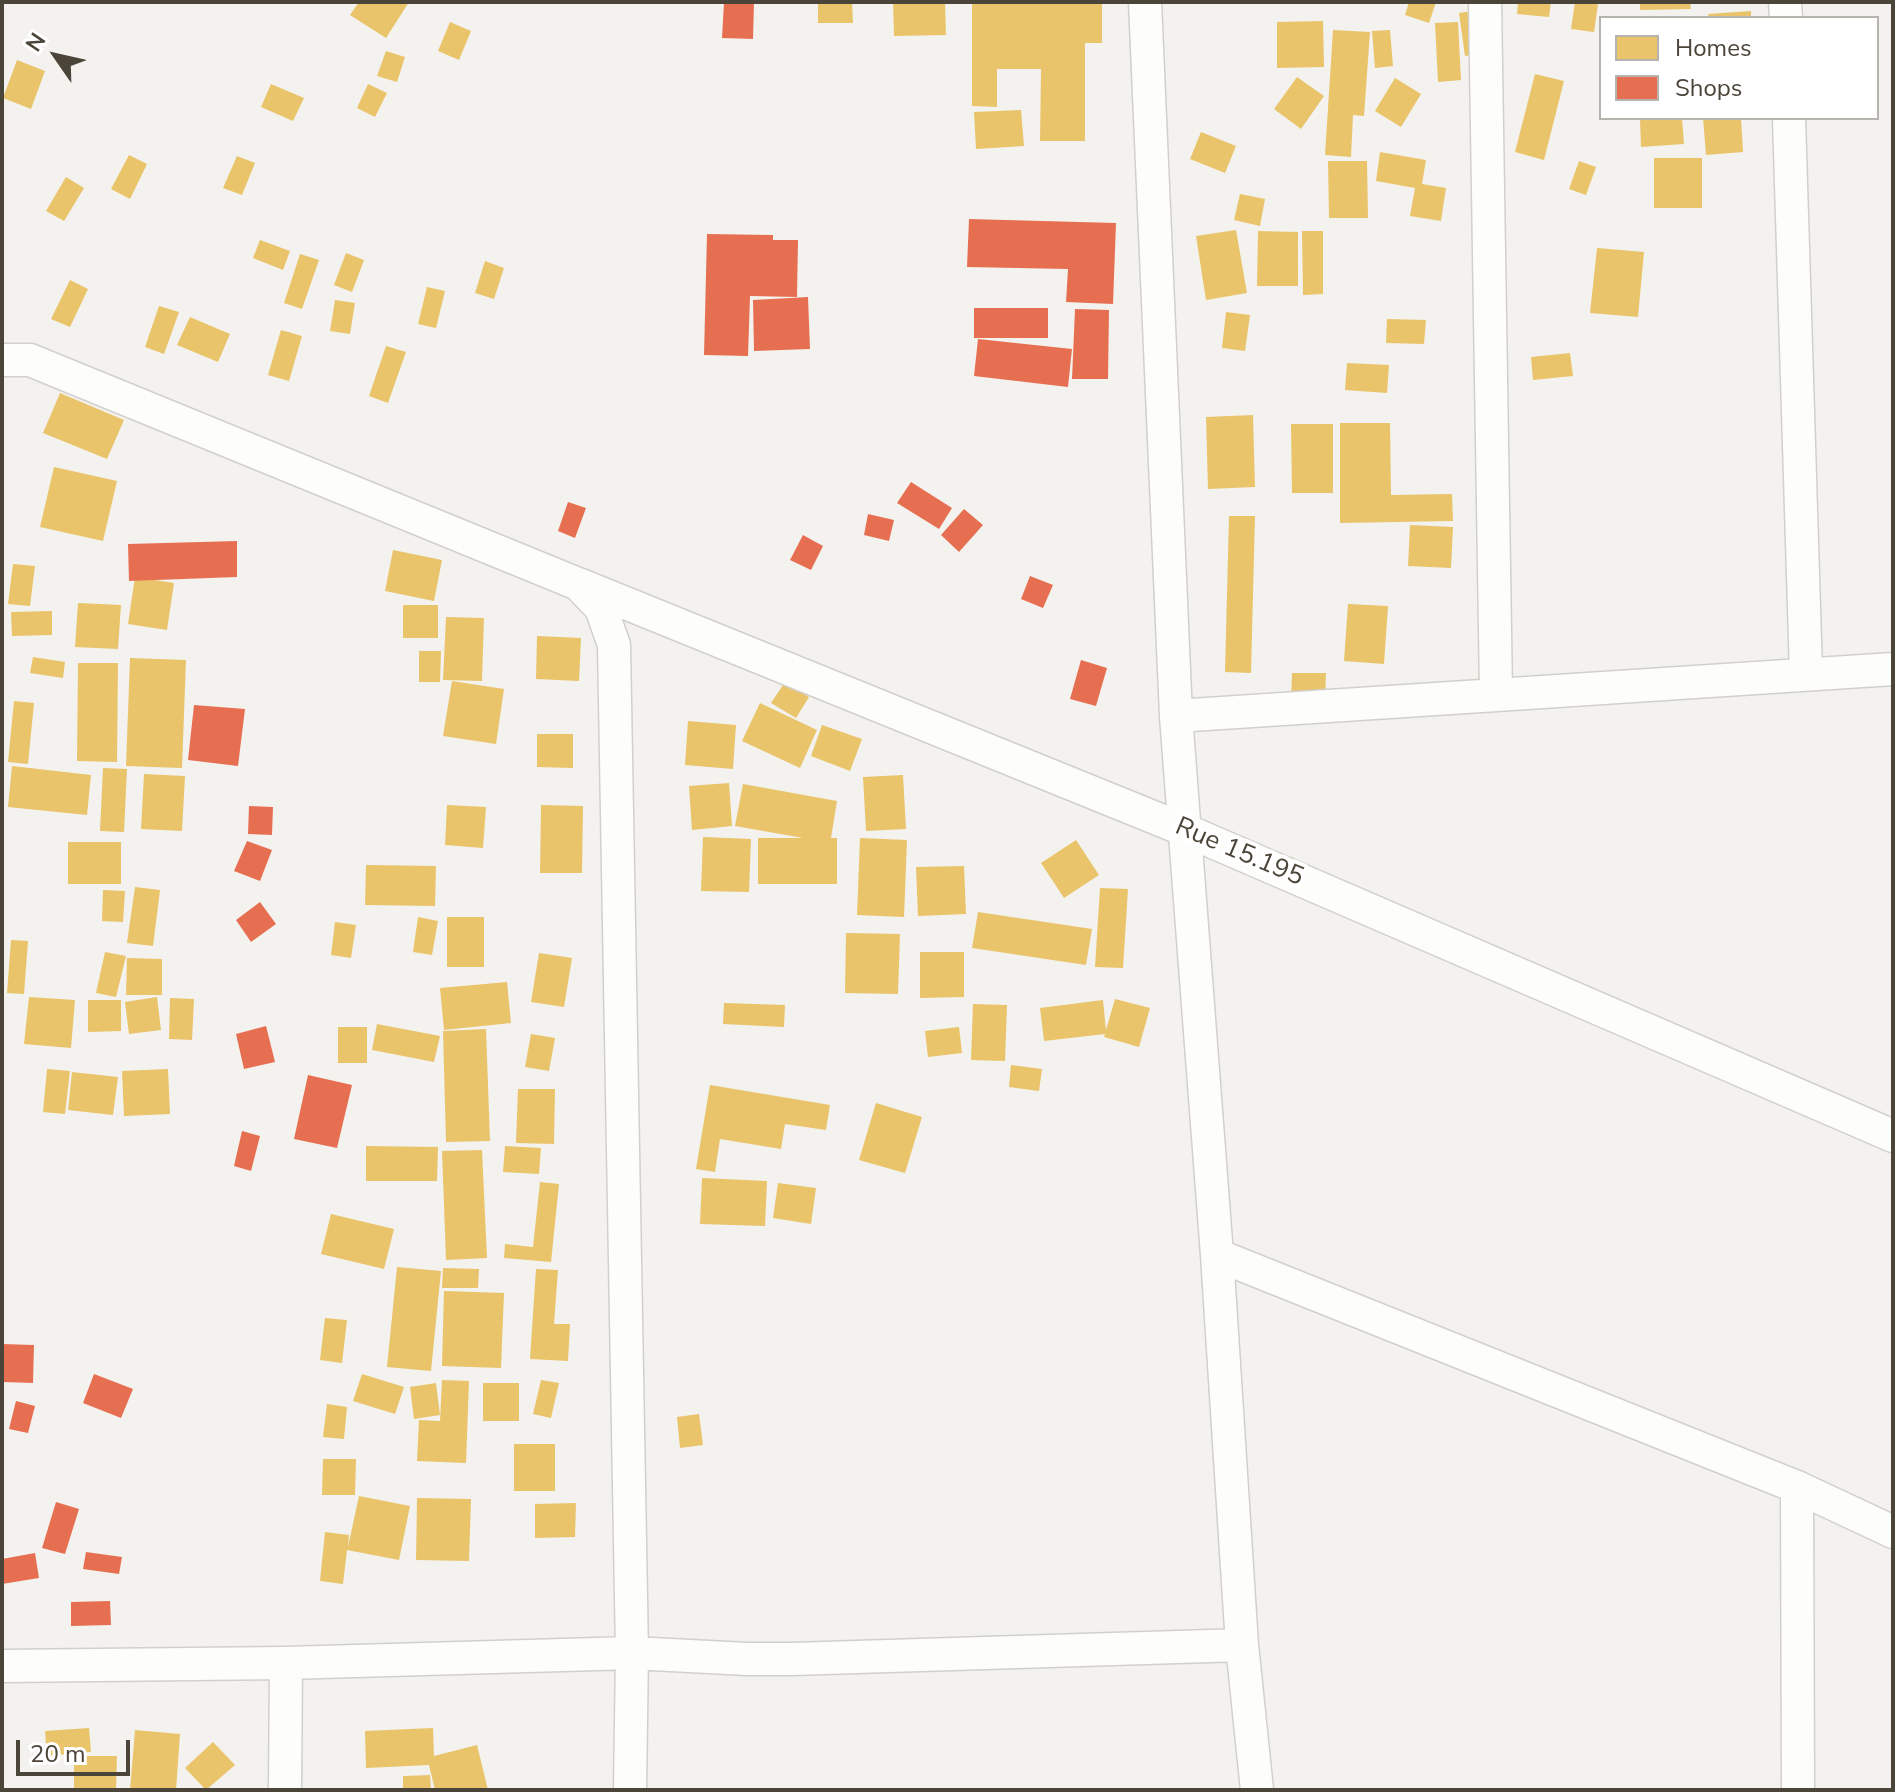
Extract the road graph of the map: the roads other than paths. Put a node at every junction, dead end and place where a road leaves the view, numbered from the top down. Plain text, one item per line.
1 (1145, 2) edge
2 (1485, 2) edge
3 (1789, 120) edge
4 (2, 360) edge
5 (578, 584) junction
6 (1893, 669) edge
7 (1806, 673) junction
8 (1496, 693) junction
9 (1176, 716) junction
10 (1185, 830) junction
11 (1893, 1136) edge
12 (1217, 1255) junction
13 (1797, 1487) junction
14 (1893, 1532) edge
15 (1242, 1645) junction
16 (632, 1653) junction
17 (286, 1663) junction
18 (2, 1666) edge
19 (285, 1790) edge
20 (630, 1790) edge
21 (1257, 1790) edge
22 (1798, 1790) edge

1 - 9 street
2 - 8 street
3 - 7 street
4 - 5 street, Rue 15.195
5 - 10 street, Rue 15.195
5 - 16 street
6 - 7 street
7 - 8 street
8 - 9 street
9 - 10 street
10 - 11 street, Rue 15.195
10 - 12 street
12 - 13 street
12 - 15 street
13 - 14 street
13 - 22 street
15 - 16 street
15 - 21 street
16 - 17 street
16 - 20 street
17 - 18 street
17 - 19 street

